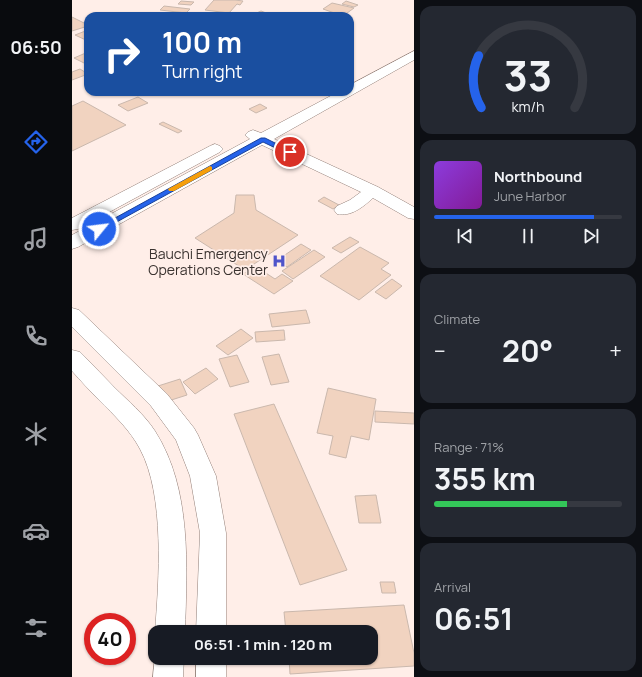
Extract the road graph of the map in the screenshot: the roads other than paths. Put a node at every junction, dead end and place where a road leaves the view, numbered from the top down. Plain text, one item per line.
1 (414, 42) edge
2 (414, 55) edge
3 (354, 75) edge
4 (354, 88) edge
5 (314, 96) edge
6 (340, 96) edge
7 (247, 132) junction
8 (263, 139) junction
9 (372, 191) junction
10 (344, 210) dead end
11 (414, 214) edge
12 (72, 224) edge
13 (72, 244) edge
14 (72, 315) edge
15 (72, 358) edge
16 (170, 625) edge
17 (211, 625) edge
18 (169, 665) edge
19 (211, 665) edge
20 (168, 677) edge
21 (210, 677) edge

1 - 3 street
2 - 4 street
5 - 7 street
6 - 8 street
7 - 8 street
7 - 12 street
8 - 9 street
8 - 13 street
9 - 10 street
9 - 11 street
14 - 17 street
15 - 16 street
18 - 20 street
19 - 21 street

